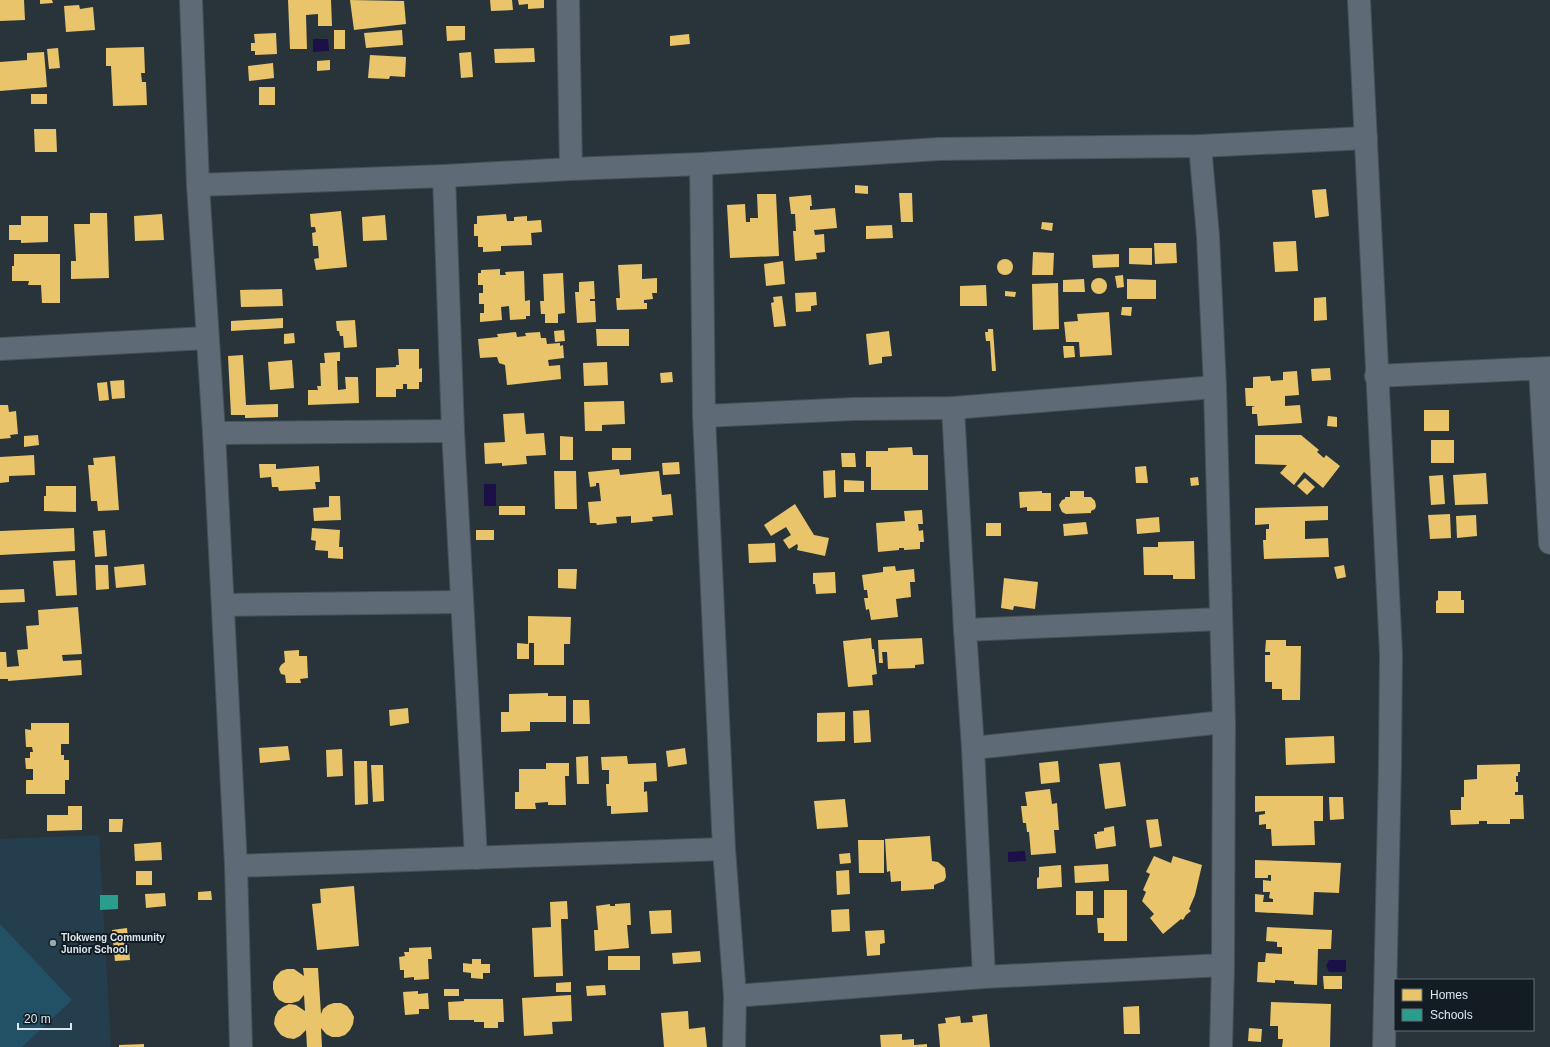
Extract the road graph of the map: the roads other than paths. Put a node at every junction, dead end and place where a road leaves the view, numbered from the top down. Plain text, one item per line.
1 (191, 0) edge
2 (568, 0) edge
3 (1359, 0) edge
4 (1366, 138) junction
5 (1200, 146) junction
6 (701, 164) junction
7 (571, 169) junction
8 (444, 176) junction
9 (198, 185) junction
10 (207, 338) junction
11 (0, 349) edge
12 (1545, 368) edge
13 (1376, 376) junction
14 (1215, 387) junction
15 (953, 408) junction
16 (704, 416) junction
17 (453, 431) junction
18 (214, 434) junction
19 (1550, 543) edge
20 (462, 602) junction
21 (223, 605) junction
22 (1221, 619) junction
23 (965, 630) junction
24 (1224, 722) junction
25 (974, 748) junction
26 (724, 849) junction
27 (476, 858) junction
28 (236, 866) junction
29 (1223, 965) junction
30 (984, 977) junction
31 (735, 996) junction
32 (241, 1047) edge
33 (734, 1047) edge
34 (1221, 1047) edge
35 (1384, 1047) edge

1 - 9 street
2 - 7 street
3 - 4 street
4 - 5 street
4 - 13 street
5 - 6 street
5 - 14 street
6 - 7 street
6 - 16 street
7 - 8 street
8 - 9 street
8 - 17 street
9 - 10 street
10 - 11 street
10 - 18 street
12 - 13 street
12 - 19 street
13 - 35 street
14 - 15 street
14 - 22 street
15 - 16 street
15 - 23 street
16 - 26 street
17 - 18 street
17 - 20 street
18 - 21 street
20 - 21 street
20 - 27 street
21 - 28 street
22 - 23 street
22 - 24 street
23 - 25 street
24 - 25 street
24 - 29 street
25 - 30 street
26 - 27 street
26 - 31 street
27 - 28 street
28 - 32 street
29 - 30 street
29 - 34 street
30 - 31 street
31 - 33 street

